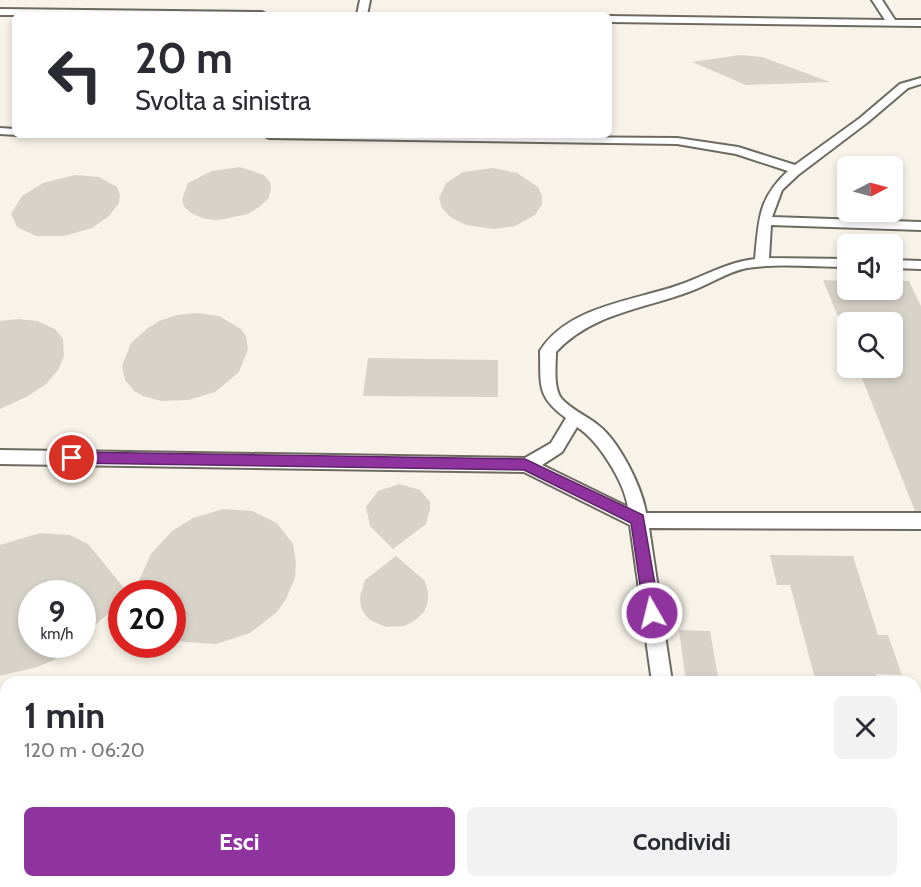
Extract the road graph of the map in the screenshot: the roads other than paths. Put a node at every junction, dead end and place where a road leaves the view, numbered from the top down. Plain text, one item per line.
1 (877, 0) edge
2 (612, 20) edge
3 (892, 23) junction
4 (921, 23) edge
5 (921, 81) edge
6 (478, 138) edge
7 (796, 170) junction
8 (765, 221) junction
9 (921, 225) edge
10 (762, 262) junction
11 (837, 263) edge
12 (903, 264) edge
13 (921, 265) edge
14 (574, 417) junction
15 (0, 457) edge
16 (525, 465) junction
17 (638, 520) junction
18 (921, 521) edge
19 (661, 676) edge

1 - 3 lane
2 - 3 lane
3 - 4 lane
5 - 7 lane
6 - 7 lane
7 - 8 lane
8 - 9 lane
8 - 10 lane
10 - 11 lane
10 - 14 lane
12 - 13 lane
14 - 16 lane
14 - 17 lane
15 - 16 lane
16 - 17 lane
17 - 18 lane
17 - 19 lane

